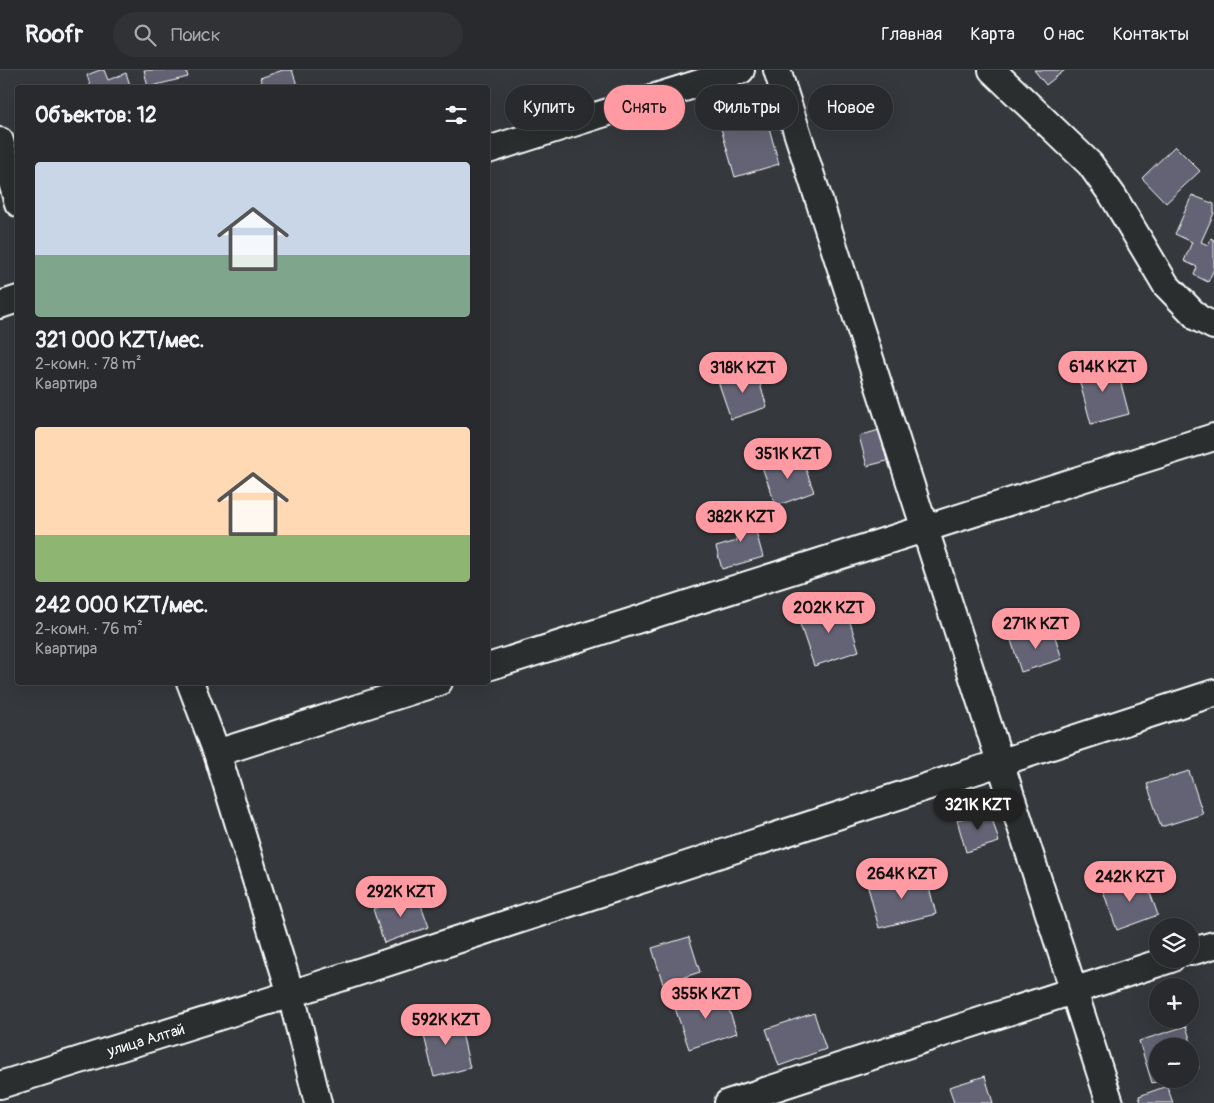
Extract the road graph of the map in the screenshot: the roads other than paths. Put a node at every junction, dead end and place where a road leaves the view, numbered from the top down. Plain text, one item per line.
1 (741, 70) edge
2 (777, 70) edge
3 (992, 70) edge
4 (0, 142) edge
5 (490, 149) edge
6 (15, 192) edge
7 (15, 300) edge
8 (0, 305) edge
9 (1214, 326) edge
10 (1214, 437) edge
11 (925, 528) junction
12 (490, 666) edge
13 (191, 685) edge
14 (430, 685) edge
15 (1214, 693) edge
16 (217, 753) junction
17 (1000, 763) junction
18 (1214, 945) edge
19 (1199, 949) edge
20 (1149, 966) edge
21 (1074, 990) junction
22 (292, 994) junction
23 (0, 1086) edge
24 (318, 1103) edge
25 (728, 1103) edge
26 (1110, 1103) edge

1 - 5 street
2 - 11 street
3 - 9 street
4 - 6 street
7 - 8 street
10 - 11 street
11 - 12 street
11 - 17 street
13 - 16 street
14 - 16 street
15 - 17 street, улица Алтай
16 - 22 street
17 - 21 street
17 - 22 street, улица Алтай
18 - 19 street
20 - 21 street
21 - 25 street
21 - 26 street
22 - 23 street, улица Алтай
22 - 24 street

